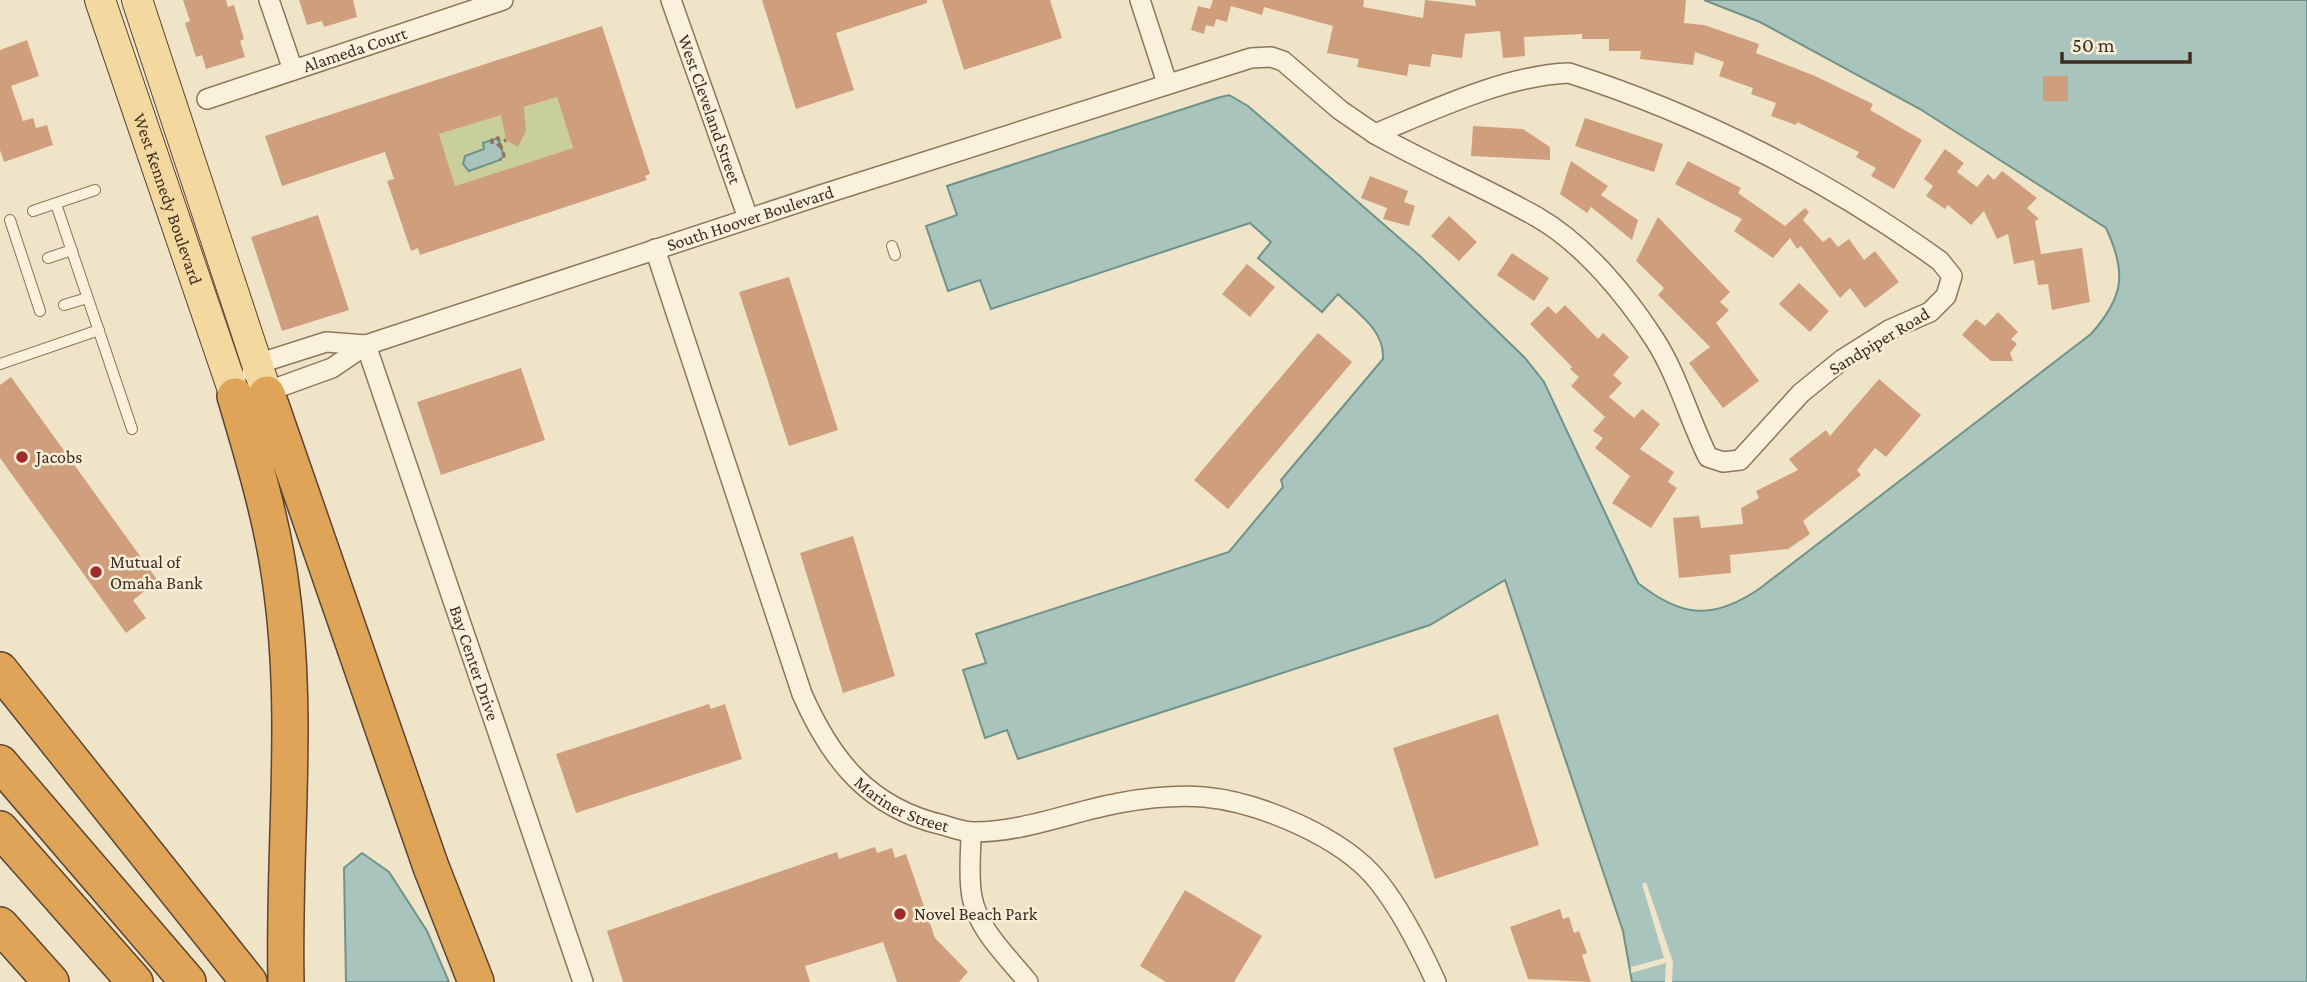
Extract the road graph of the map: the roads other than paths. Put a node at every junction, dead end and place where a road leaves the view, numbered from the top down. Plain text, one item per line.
1 (100, 0) edge
2 (136, 0) edge
3 (269, 0) edge
4 (503, 0) edge
5 (671, 0) edge
6 (1139, 0) edge
7 (1271, 57) joint
8 (293, 70) junction
9 (1167, 83) junction
10 (207, 99) dead end
11 (1375, 134) junction
12 (95, 190) dead end
13 (56, 204) junction
14 (33, 211) dead end
15 (748, 218) junction
16 (10, 220) dead end
17 (655, 249) junction
18 (72, 250) junction
19 (48, 258) dead end
20 (88, 298) junction
21 (64, 305) dead end
22 (40, 311) dead end
23 (99, 330) junction
24 (366, 345) junction
25 (0, 364) edge
26 (253, 385) junction
27 (132, 429) dead end
28 (0, 670) edge
29 (0, 763) edge
30 (0, 829) edge
31 (971, 832) junction
32 (0, 925) edge
33 (286, 974) edge
34 (51, 982) edge
35 (135, 982) edge
36 (188, 982) edge
37 (249, 982) edge
38 (476, 982) edge
39 (583, 982) edge
40 (1028, 982) edge
41 (1436, 982) edge

1 - 26 main road, West Kennedy Boulevard
2 - 26 main road, West Kennedy Boulevard
3 - 8 street
4 - 8 street, Alameda Court
5 - 15 street, West Cleveland Street
6 - 9 street
7 - 9 street, South Hoover Boulevard
7 - 11 street, Sandpiper Road
8 - 10 street, Alameda Court
9 - 15 street, South Hoover Boulevard
11 - 11 street, Sandpiper Road
12 - 13 lane
13 - 14 lane
13 - 18 lane
15 - 17 street, South Hoover Boulevard
16 - 22 lane
17 - 24 street, South Hoover Boulevard
17 - 31 street, Mariner Street
18 - 19 lane
18 - 20 lane
20 - 21 lane
20 - 23 lane
23 - 25 lane
23 - 27 lane
24 - 26 street, South Hoover Boulevard
24 - 26 street
24 - 39 street, Bay Center Drive
26 - 33 highway
26 - 38 highway
28 - 37 highway
29 - 36 highway
30 - 35 highway
31 - 40 street
31 - 41 street, Mariner Street
32 - 34 highway

